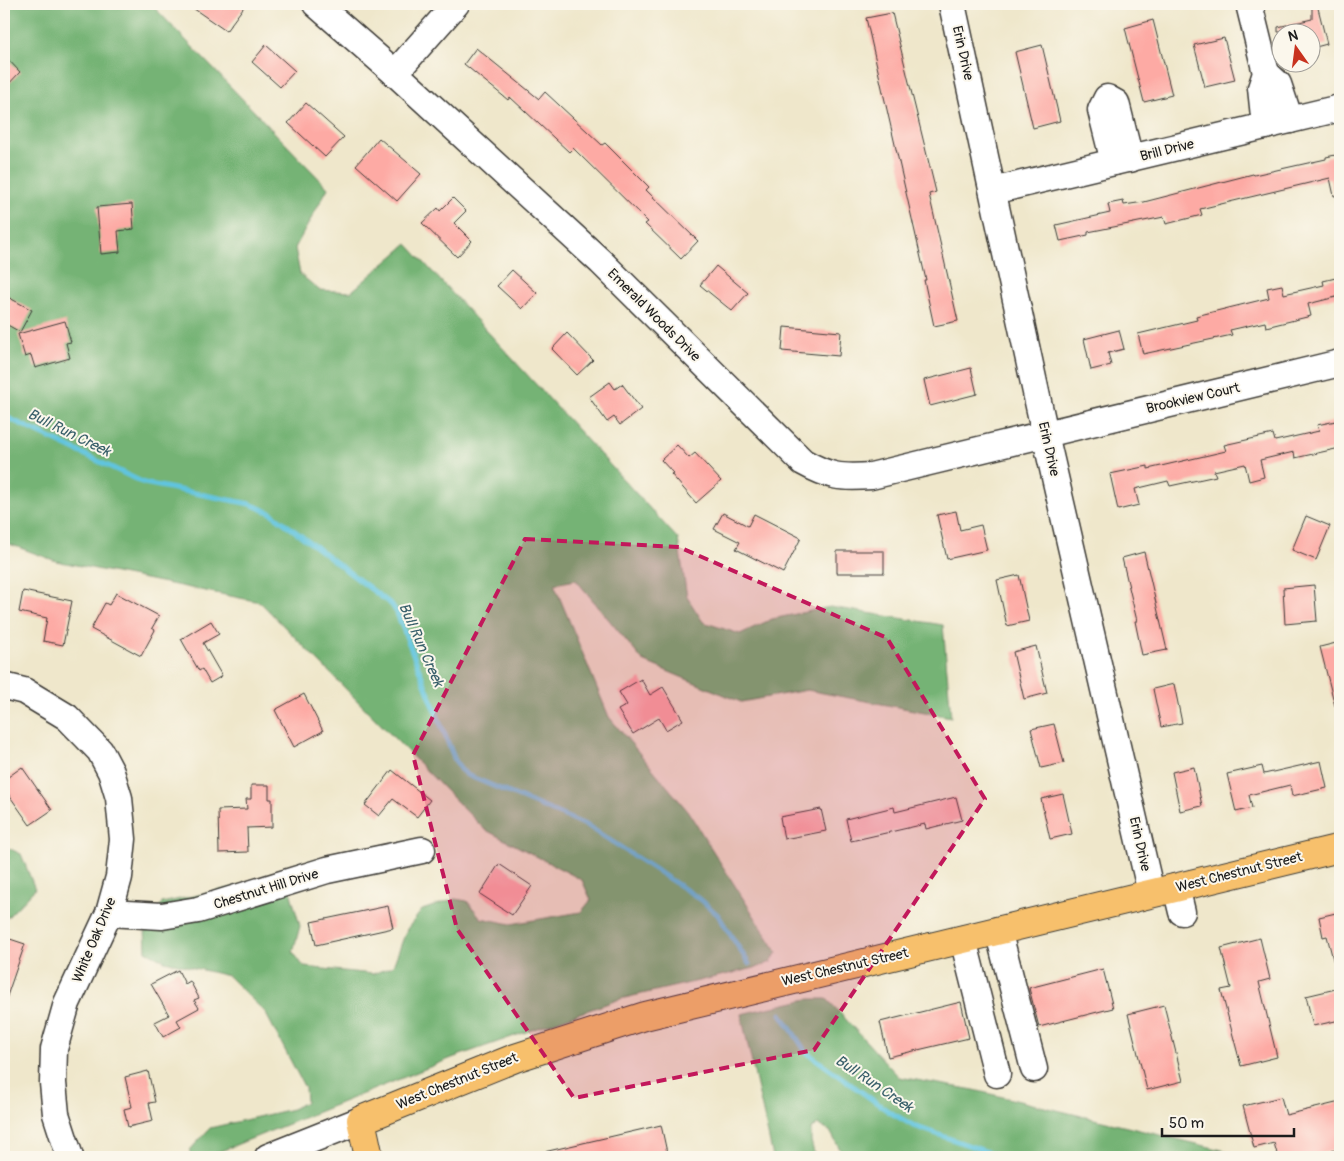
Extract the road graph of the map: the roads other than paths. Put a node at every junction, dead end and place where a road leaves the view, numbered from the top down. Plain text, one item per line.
1 (316, 4) edge
2 (456, 4) edge
3 (952, 4) edge
4 (1249, 4) edge
5 (395, 73) junction
6 (1266, 73) junction
7 (1340, 108) edge
8 (1290, 120) junction
9 (1265, 126) junction
10 (993, 191) junction
11 (1340, 363) edge
12 (1045, 434) junction
13 (4, 686) edge
14 (1340, 848) edge
15 (422, 850) dead end
16 (1170, 898) junction
17 (109, 913) junction
18 (998, 930) junction
19 (963, 938) junction
20 (1034, 1069) dead end
21 (996, 1074) dead end
22 (361, 1120) junction
23 (70, 1157) edge
24 (268, 1157) edge
25 (369, 1157) edge

1 - 5 street, Emerald Woods Drive
2 - 5 street
3 - 10 street, Erin Drive
4 - 6 street
5 - 12 street, Emerald Woods Drive
6 - 8 street
6 - 9 street
7 - 8 street, Brill Drive
8 - 9 street, Brill Drive
9 - 10 street, Brill Drive
10 - 12 street, Erin Drive
11 - 12 street, Brookview Court
12 - 16 street, Erin Drive
13 - 17 street, White Oak Drive
14 - 16 main road, West Chestnut Street
15 - 17 street, Chestnut Hill Drive
16 - 18 main road, West Chestnut Street
17 - 23 street, White Oak Drive
18 - 19 main road, West Chestnut Street
18 - 20 street
19 - 21 street
19 - 22 main road, West Chestnut Street
22 - 24 street
22 - 25 main road

